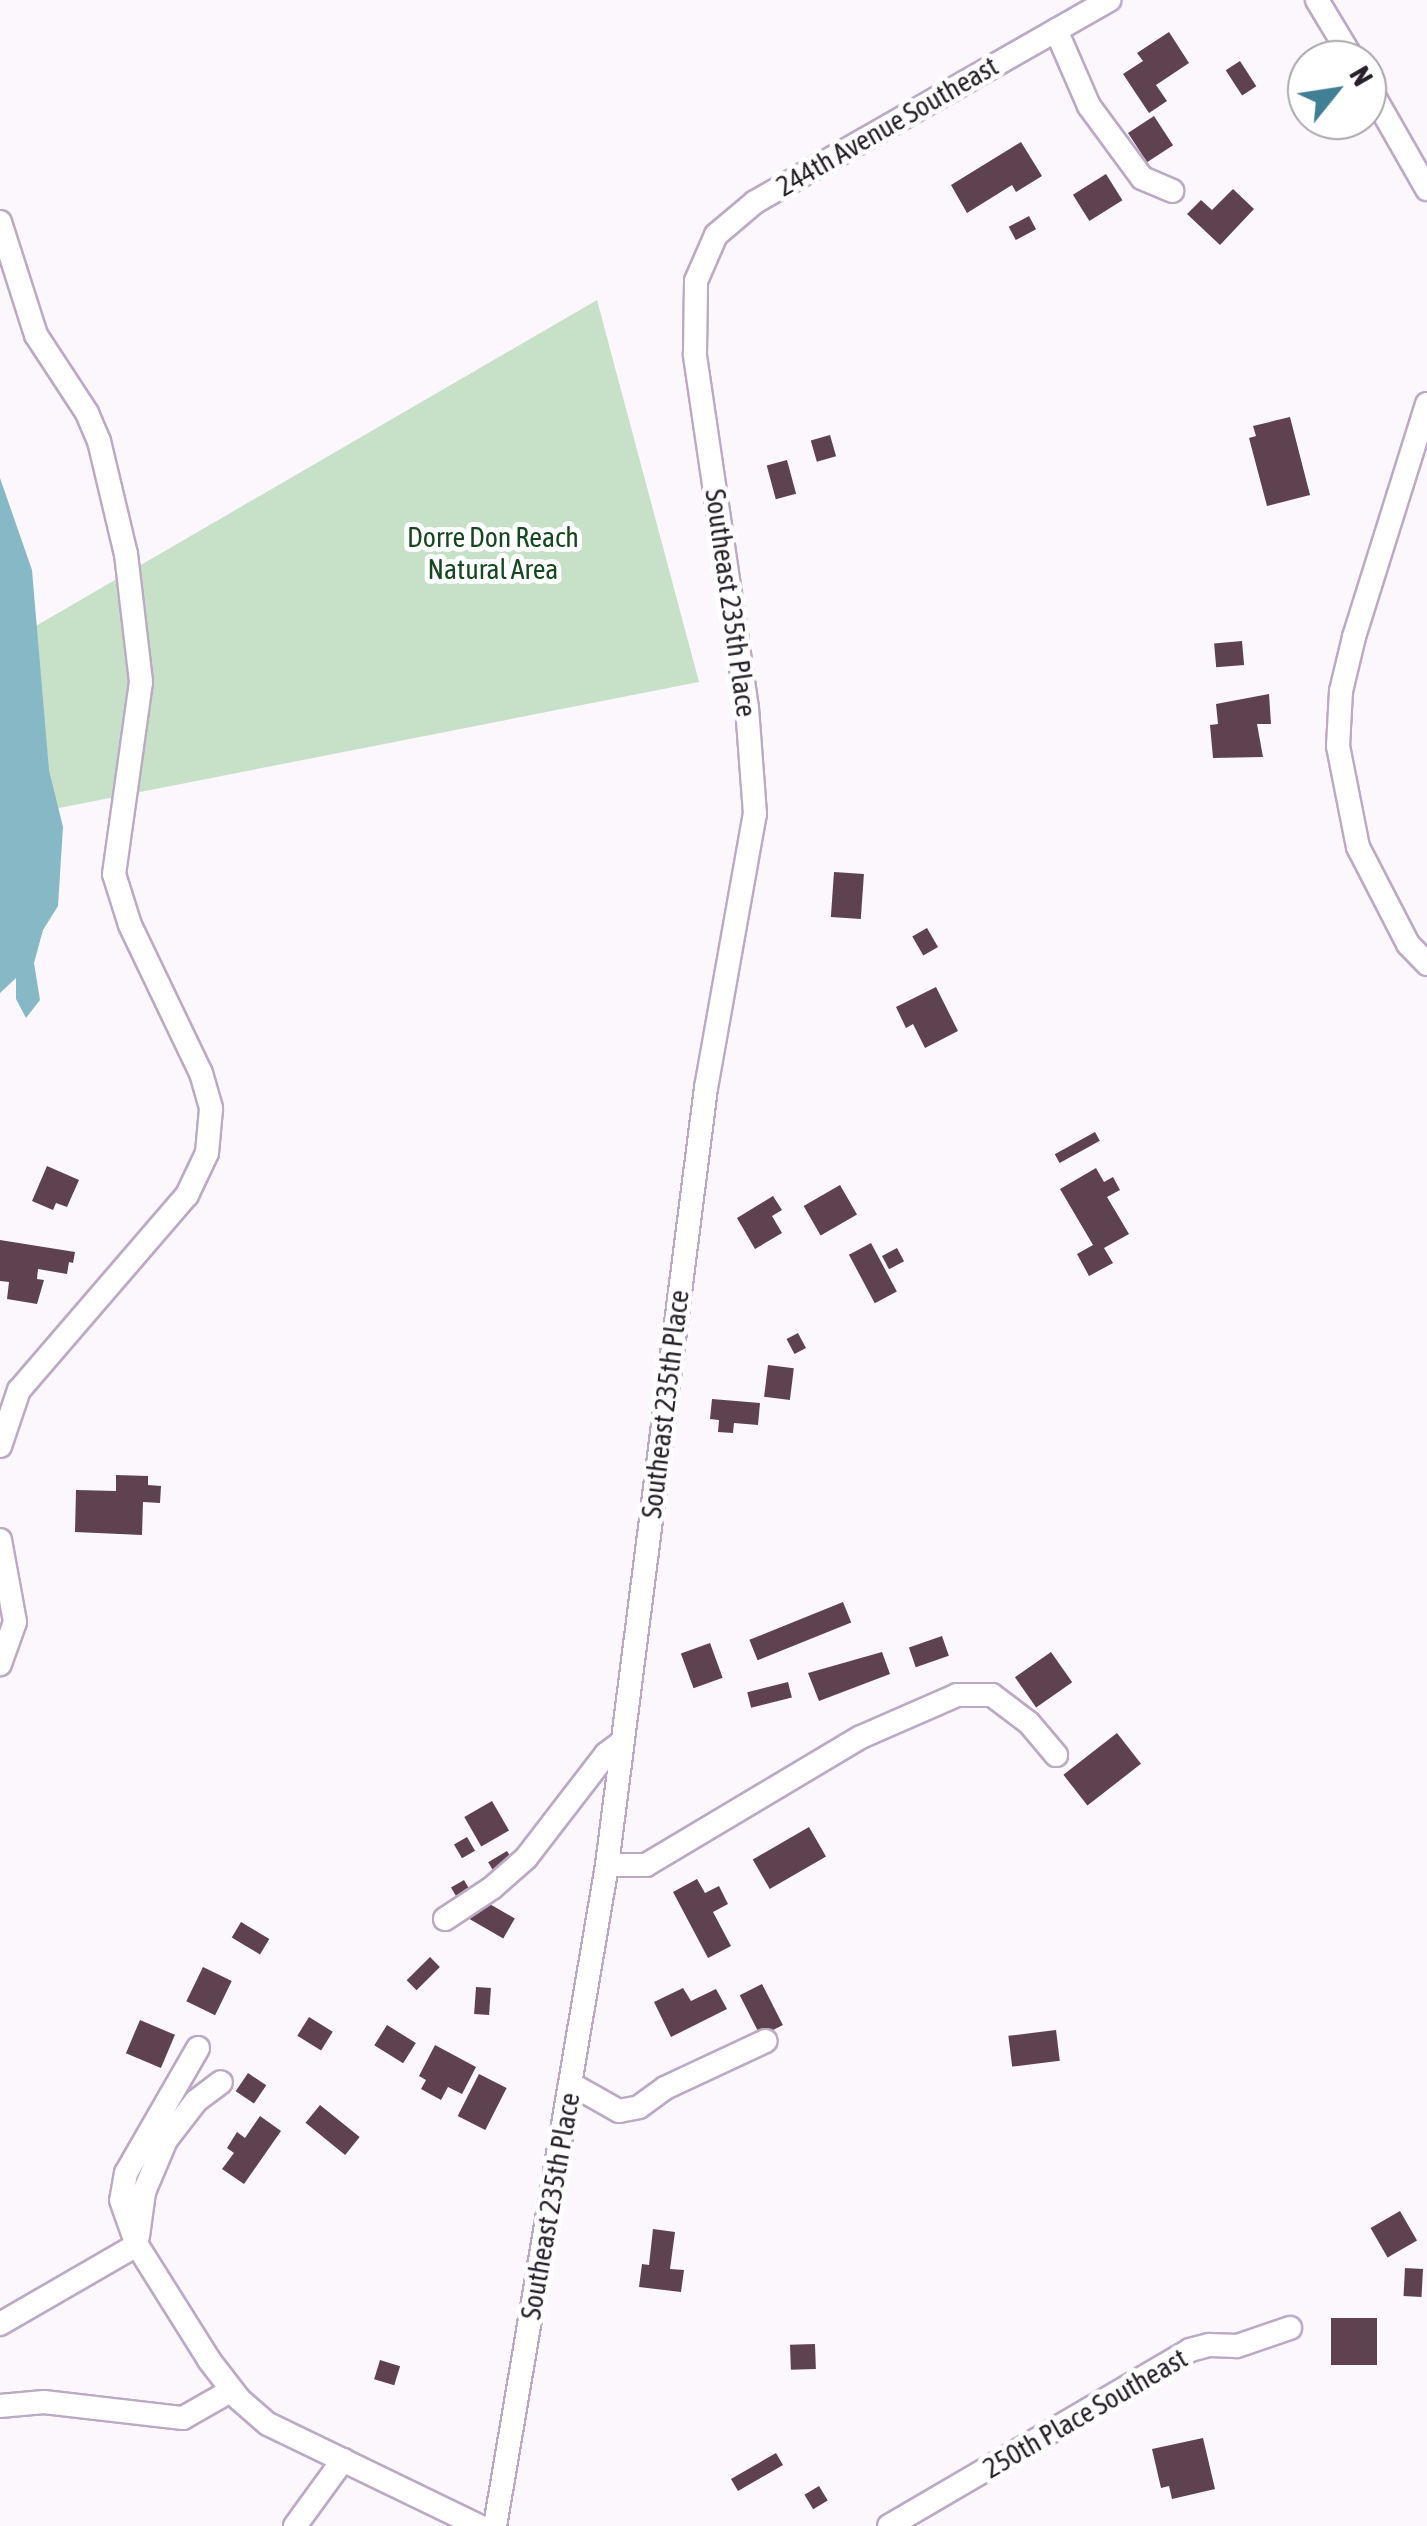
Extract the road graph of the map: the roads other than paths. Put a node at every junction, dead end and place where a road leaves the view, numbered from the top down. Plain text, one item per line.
1 (1109, 0) edge
2 (1318, 0) edge
3 (1056, 30) junction
4 (1341, 40) edge
5 (1387, 119) edge
6 (1427, 190) edge
7 (1172, 191) dead end
8 (0, 222) edge
9 (696, 281) joint
10 (1427, 404) edge
11 (1427, 964) edge
12 (0, 1446) edge
13 (0, 1540) edge
14 (0, 1664) edge
15 (622, 1742) junction
16 (1056, 1755) dead end
17 (607, 1865) junction
18 (445, 1919) dead end
19 (766, 2041) dead end
20 (198, 2048) dead end
21 (221, 2082) dead end
22 (571, 2084) junction
23 (137, 2245) junction
24 (0, 2324) edge
25 (1290, 2328) dead end
26 (232, 2390) junction
27 (0, 2406) edge
28 (343, 2460) junction
29 (295, 2526) edge
30 (479, 2526) edge
31 (494, 2526) edge
32 (889, 2526) edge

1 - 3 street, 244th Avenue Southeast
2 - 4 street
3 - 7 street
3 - 9 street, 244th Avenue Southeast
5 - 6 street
8 - 12 street
9 - 15 street, Southeast 235th Place
10 - 11 street
13 - 14 street
15 - 17 street, Southeast 235th Place
15 - 18 street
16 - 17 street
17 - 22 street, Southeast 235th Place
19 - 22 street
20 - 23 street
21 - 23 street
22 - 31 street, Southeast 235th Place
23 - 24 street
23 - 26 street
25 - 32 street, 250th Place Southeast
26 - 27 street
26 - 28 street
28 - 29 street
28 - 30 street

